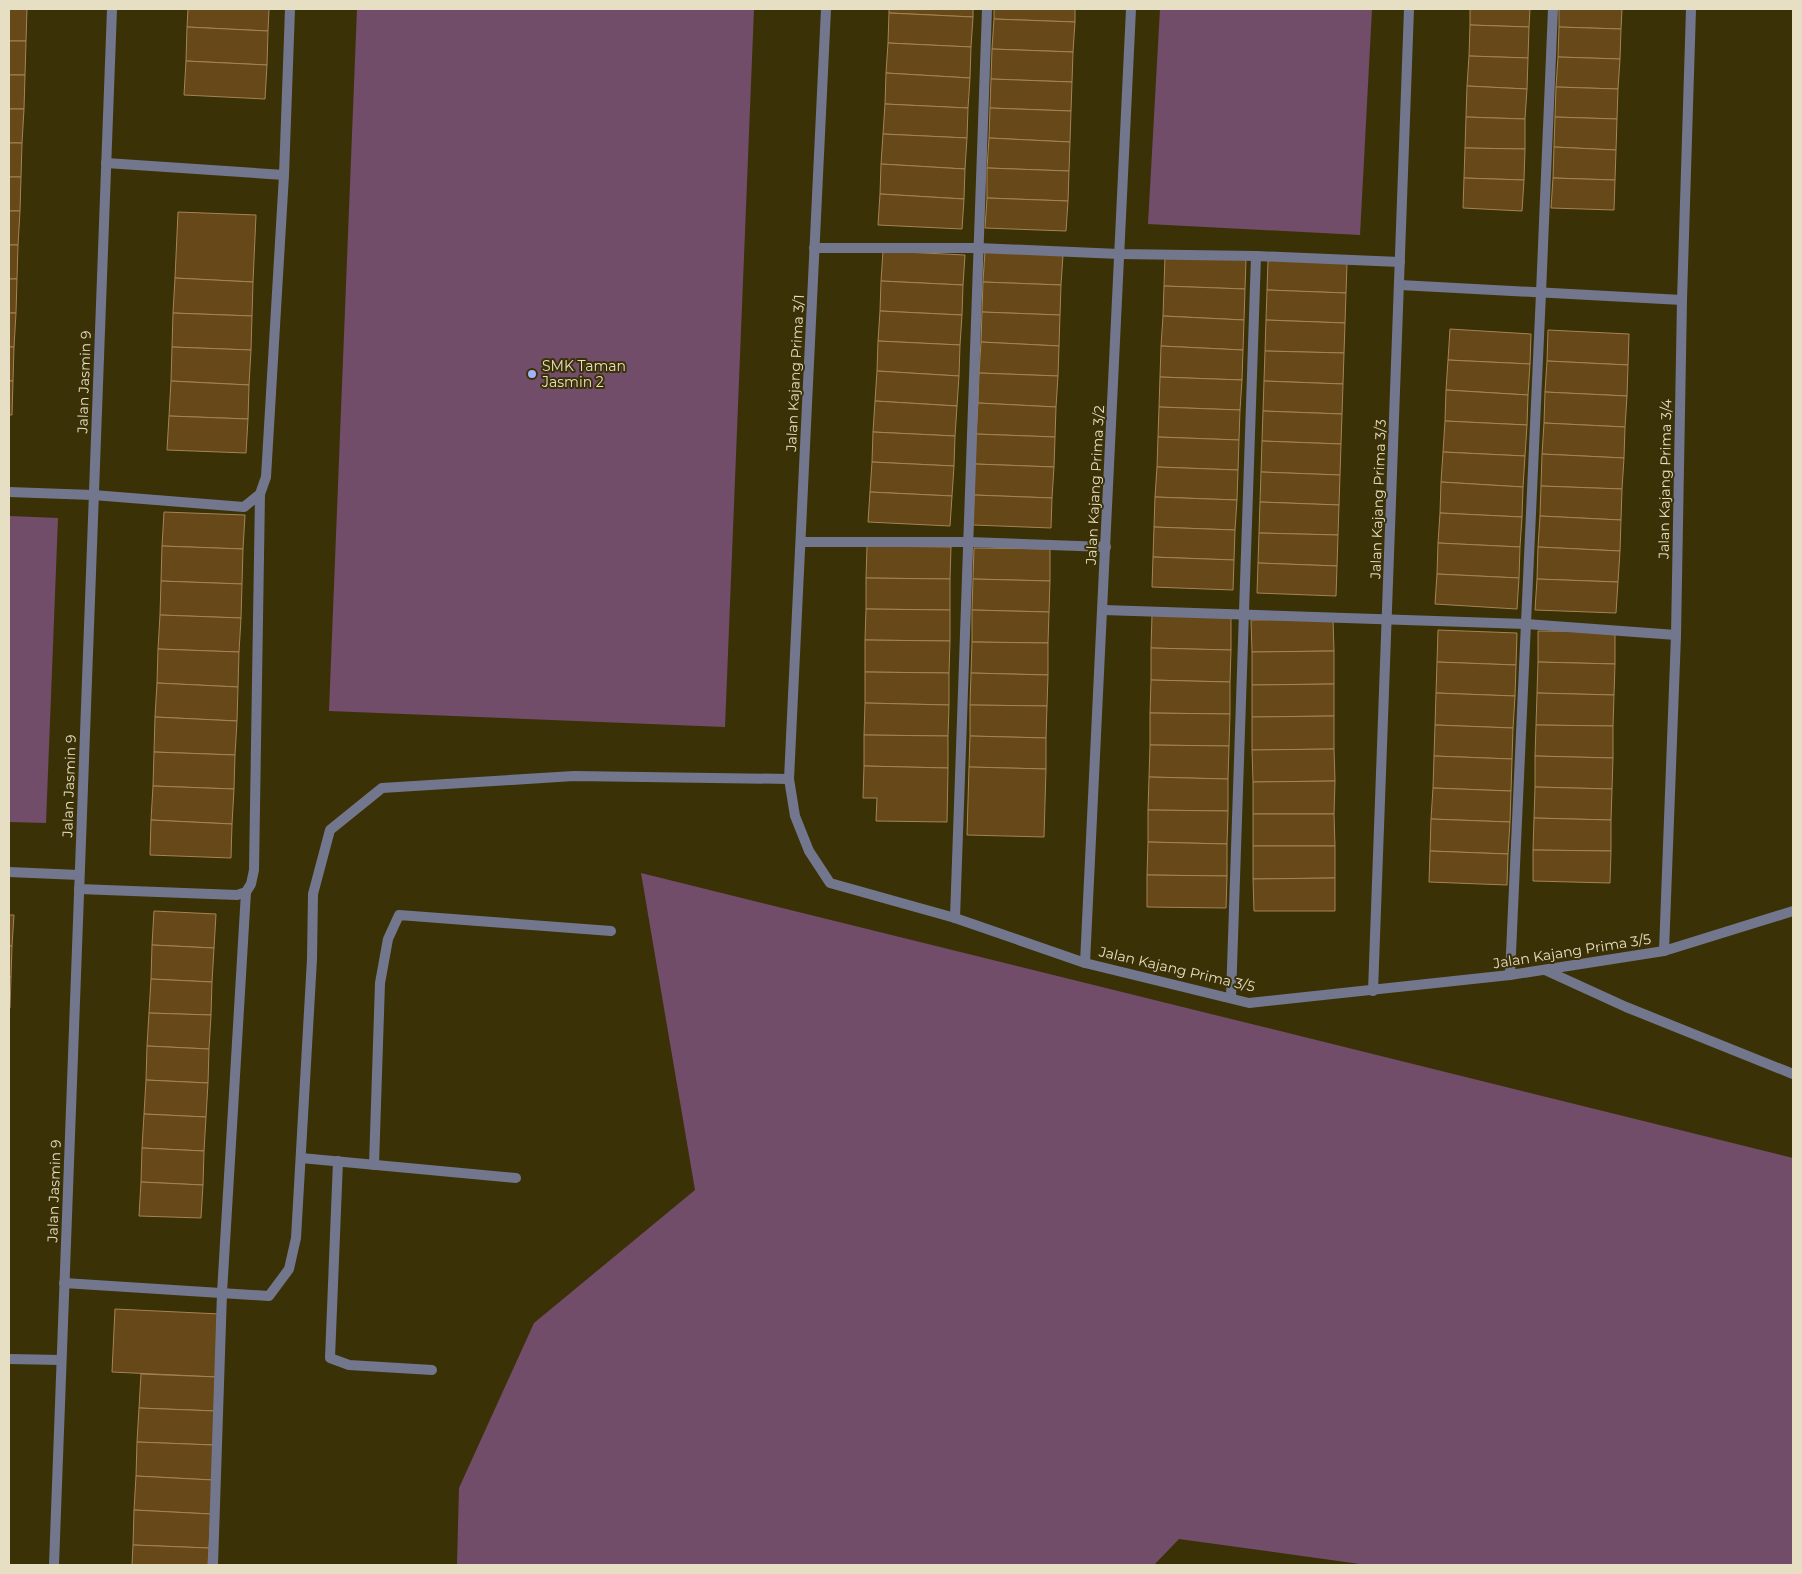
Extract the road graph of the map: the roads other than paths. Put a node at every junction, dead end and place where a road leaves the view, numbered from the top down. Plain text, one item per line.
1 (112, 9) edge
2 (290, 9) edge
3 (826, 9) edge
4 (987, 9) edge
5 (1131, 9) edge
6 (1409, 9) edge
7 (1553, 9) edge
8 (1691, 9) edge
9 (106, 163) junction
10 (284, 175) junction
11 (814, 248) junction
12 (978, 248) junction
13 (1119, 254) junction
14 (1256, 256) junction
15 (1400, 262) junction
16 (1400, 285) junction
17 (1542, 293) junction
18 (1682, 300) junction
19 (9, 492) edge
20 (260, 494) junction
21 (93, 495) junction
22 (800, 542) junction
23 (968, 542) junction
24 (1106, 547) junction
25 (1103, 610) junction
26 (1243, 614) junction
27 (1387, 619) junction
28 (1526, 624) junction
29 (1676, 635) junction
30 (791, 739) joint
31 (789, 779) junction
32 (9, 872) edge
33 (79, 875) junction
34 (79, 889) junction
35 (246, 892) junction
36 (1793, 911) edge
37 (955, 918) junction
38 (611, 931) dead end
39 (1664, 951) junction
40 (1086, 963) junction
41 (1545, 970) junction
42 (1510, 975) junction
43 (1373, 991) junction
44 (1230, 997) junction
45 (1793, 1074) edge
46 (301, 1158) junction
47 (338, 1161) junction
48 (374, 1164) junction
49 (516, 1178) dead end
50 (64, 1283) junction
51 (222, 1293) junction
52 (9, 1359) edge
53 (61, 1360) junction
54 (432, 1370) dead end
55 (54, 1565) edge
56 (213, 1565) edge

1 - 9 street, Jalan Jasmin 9
2 - 10 street
3 - 11 street, Jalan Kajang Prima 3/1
4 - 12 street
5 - 13 street, Jalan Kajang Prima 3/2
6 - 15 street, Jalan Kajang Prima 3/3
7 - 17 street
8 - 18 street, Jalan Kajang Prima 3/4
9 - 10 street
9 - 21 street, Jalan Jasmin 9
10 - 20 street
11 - 12 street
11 - 22 street, Jalan Kajang Prima 3/1
12 - 13 street
12 - 23 street
13 - 14 street
13 - 24 street, Jalan Kajang Prima 3/2
14 - 15 street
14 - 26 street
15 - 16 street, Jalan Kajang Prima 3/3
16 - 17 street
16 - 27 street, Jalan Kajang Prima 3/3
17 - 18 street
17 - 28 street
18 - 29 street, Jalan Kajang Prima 3/4
19 - 21 street
20 - 21 street
20 - 35 street
21 - 33 street, Jalan Jasmin 9
22 - 23 street
22 - 30 street, Jalan Kajang Prima 3/1
23 - 24 street
23 - 37 street
24 - 25 street, Jalan Kajang Prima 3/2
25 - 26 street
25 - 40 street, Jalan Kajang Prima 3/2
26 - 27 street
26 - 44 street
27 - 28 street
27 - 43 street, Jalan Kajang Prima 3/3
28 - 29 street
28 - 42 street
29 - 39 street, Jalan Kajang Prima 3/4
30 - 31 street, Jalan Kajang Prima 3/5
31 - 37 street, Jalan Kajang Prima 3/5
31 - 46 street
32 - 33 street
33 - 34 street, Jalan Jasmin 9
34 - 35 street
34 - 50 street, Jalan Jasmin 9
35 - 51 street
36 - 39 street, Jalan Kajang Prima 3/5
37 - 40 street, Jalan Kajang Prima 3/5
38 - 48 street
39 - 41 street, Jalan Kajang Prima 3/5
40 - 44 street, Jalan Kajang Prima 3/5
41 - 42 street, Jalan Kajang Prima 3/5
41 - 45 street
42 - 43 street, Jalan Kajang Prima 3/5
43 - 44 street, Jalan Kajang Prima 3/5
46 - 47 street
46 - 51 street
47 - 48 street
47 - 54 street
48 - 49 street
50 - 51 street
50 - 53 street, Jalan Jasmin 9
51 - 56 street
52 - 53 street
53 - 55 street, Jalan Jasmin 9

